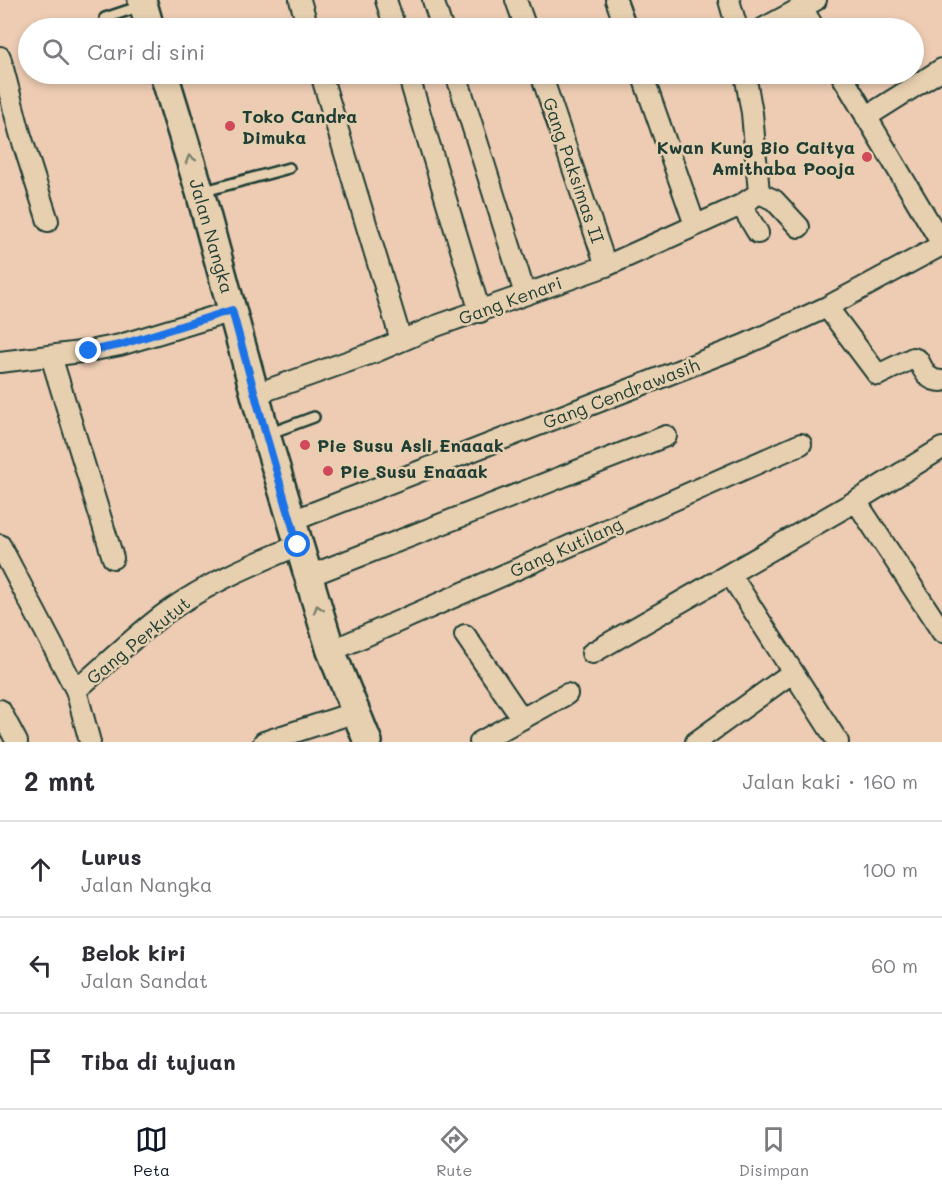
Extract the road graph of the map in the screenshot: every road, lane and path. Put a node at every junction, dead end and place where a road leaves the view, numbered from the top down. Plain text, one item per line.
1 (300, 0) edge
2 (386, 0) edge
3 (433, 0) edge
4 (516, 0) edge
5 (616, 0) edge
6 (729, 0) edge
7 (809, 4) edge
8 (145, 11) edge
9 (105, 18) dead end
10 (305, 18) edge
11 (392, 18) edge
12 (439, 18) edge
13 (522, 18) edge
14 (622, 18) edge
15 (734, 18) edge
16 (783, 18) edge
17 (0, 57) edge
18 (942, 69) edge
19 (924, 80) edge
20 (167, 84) edge
21 (324, 84) edge
22 (411, 84) edge
23 (459, 84) edge
24 (544, 84) edge
25 (646, 84) edge
26 (748, 84) edge
27 (847, 84) edge
28 (918, 84) edge
29 (866, 117) junction
30 (289, 168) dead end
31 (200, 192) junction
32 (759, 193) junction
33 (741, 205) junction
34 (48, 221) dead end
35 (695, 225) junction
36 (799, 227) dead end
37 (758, 233) dead end
38 (942, 245) edge
39 (606, 266) junction
40 (525, 294) junction
41 (827, 307) junction
42 (232, 310) junction
43 (480, 312) junction
44 (401, 340) junction
45 (51, 356) junction
46 (0, 362) edge
47 (942, 381) edge
48 (256, 394) junction
49 (314, 417) dead end
50 (266, 435) junction
51 (666, 436) dead end
52 (801, 444) dead end
53 (942, 448) edge
54 (856, 501) junction
55 (295, 533) junction
56 (0, 545) edge
57 (113, 558) dead end
58 (730, 574) junction
59 (309, 576) junction
60 (942, 632) edge
61 (465, 635) dead end
62 (332, 651) junction
63 (592, 653) dead end
64 (793, 672) junction
65 (76, 690) junction
66 (567, 694) dead end
67 (0, 710) edge
68 (356, 712) junction
69 (522, 719) junction
70 (17, 742) edge
71 (90, 742) edge
72 (264, 742) edge
73 (368, 742) edge
74 (480, 742) edge
75 (696, 742) edge
76 (838, 742) edge

1 - 10 street
2 - 11 street
3 - 12 street
4 - 13 street
5 - 14 street
6 - 15 street
7 - 16 street
8 - 9 lane
17 - 34 street
18 - 19 street
31 -> 20 main road, Jalan Nangka
21 - 44 street
22 - 43 street
23 - 40 street
24 - 39 street, Gang Paksimas II
25 - 35 street
26 - 32 street
27 - 29 street
28 - 29 street
29 - 38 street
30 - 31 lane
31 - 42 main road, Jalan Nangka
32 - 33 street, Gang Kenari
32 - 36 street
33 - 35 street, Gang Kenari
33 - 37 street
35 - 39 street, Gang Kenari
38 - 41 street, Gang Cendrawasih
39 - 40 street, Gang Kenari
40 - 43 street, Gang Kenari
41 - 47 street
41 - 55 street, Gang Cendrawasih
42 - 45 street
42 - 48 main road, Jalan Nangka
43 - 44 street, Gang Kenari
44 - 48 street, Gang Kenari
45 - 46 street
45 - 57 street
48 - 50 main road, Jalan Nangka
49 - 50 lane
50 - 55 main road, Jalan Nangka
51 - 59 street
52 - 62 street, Gang Kutilang
53 - 54 street
54 - 58 street
54 - 60 street
55 - 59 main road, Jalan Nangka
55 - 65 street, Gang Perkutut
56 - 65 street
58 - 63 street
58 - 64 street
62 -> 59 main road, Jalan Nangka
61 - 69 street
62 - 68 main road, Jalan Nangka
64 - 75 street
64 - 76 street
65 - 71 street
66 - 69 street
67 - 70 street
68 - 72 street
68 - 73 main road, Jalan Nangka
69 - 74 street

